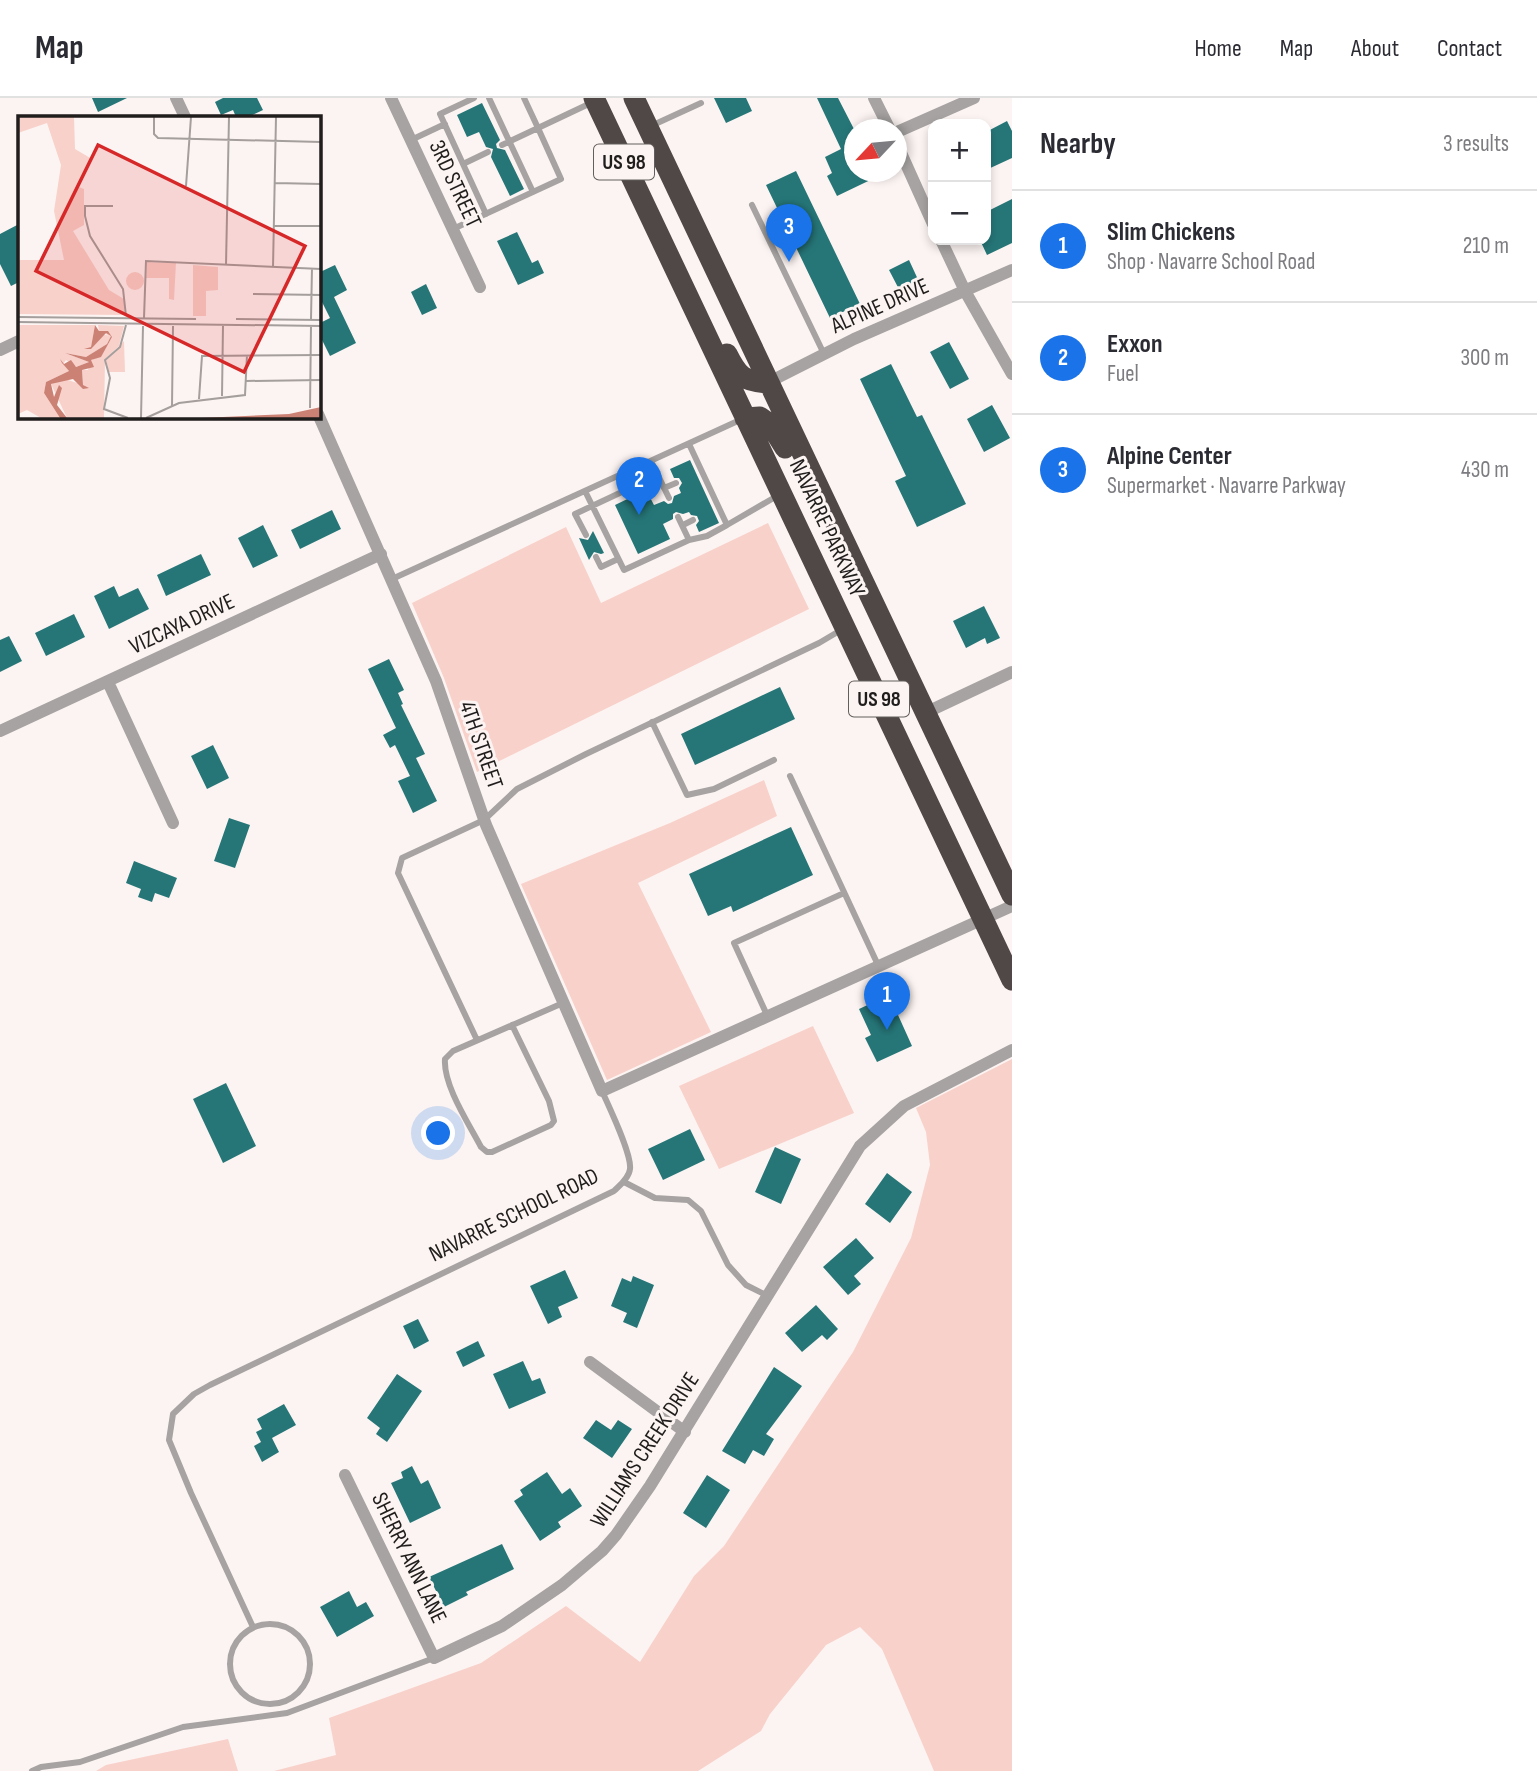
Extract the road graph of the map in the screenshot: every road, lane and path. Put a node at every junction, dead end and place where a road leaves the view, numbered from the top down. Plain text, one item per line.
1 (176, 98) edge
2 (391, 98) edge
3 (474, 98) edge
4 (489, 98) edge
5 (524, 98) edge
6 (634, 98) edge
7 (874, 98) edge
8 (974, 98) edge
9 (595, 99) edge
10 (701, 103) dead end
11 (185, 116) edge
12 (884, 119) edge
13 (445, 124) junction
14 (538, 128) junction
15 (648, 128) junction
16 (907, 128) edge
17 (411, 140) junction
18 (506, 143) junction
19 (488, 152) dead end
20 (463, 164) junction
21 (907, 166) edge
22 (636, 189) junction
23 (533, 192) junction
24 (752, 205) dead end
25 (928, 213) edge
26 (486, 214) junction
27 (453, 229) junction
28 (943, 245) edge
29 (1012, 271) edge
30 (480, 287) dead end
31 (964, 292) junction
32 (18, 341) edge
33 (0, 350) edge
34 (824, 354) junction
35 (1012, 374) edge
36 (767, 383) junction
37 (320, 418) edge
38 (746, 418) junction
39 (688, 444) junction
40 (651, 461) junction
41 (658, 475) junction
42 (676, 482) dead end
43 (664, 488) junction
44 (585, 491) junction
45 (782, 494) junction
46 (669, 498) dead end
47 (593, 506) junction
48 (678, 517) dead end
49 (693, 520) dead end
50 (682, 525) junction
51 (727, 525) junction
52 (586, 535) dead end
53 (689, 540) junction
54 (380, 554) junction
55 (596, 557) dead end
56 (618, 559) junction
57 (392, 579) junction
58 (876, 610) junction
59 (845, 628) junction
60 (1012, 672) edge
61 (108, 682) junction
62 (925, 713) junction
63 (652, 722) junction
64 (0, 731) edge
65 (774, 760) dead end
66 (790, 776) dead end
67 (484, 820) junction
68 (173, 823) dead end
69 (844, 893) junction
70 (1012, 895) edge
71 (1012, 906) edge
72 (983, 919) junction
73 (878, 965) junction
74 (1012, 981) edge
75 (564, 1002) junction
76 (767, 1015) junction
77 (512, 1025) junction
78 (477, 1041) junction
79 (1012, 1050) edge
80 (602, 1091) junction
81 (624, 1182) junction
82 (768, 1296) junction
83 (590, 1362) dead end
84 (685, 1432) junction
85 (345, 1475) dead end
86 (253, 1627) junction
87 (434, 1658) junction
88 (284, 1701) junction
89 (287, 1713) junction
90 (80, 1762) junction
91 (32, 1771) edge
92 (80, 1771) edge

1 - 11 street
2 - 17 street, 3RD STREET
3 - 13 lane
4 - 18 lane
5 - 14 lane
6 - 15 highway, NAVARRE PARKWAY / US 98
7 - 12 street
8 - 16 street
9 - 14 lane
9 - 22 highway, NAVARRE PARKWAY / US 98
10 - 15 lane
13 - 17 lane
13 - 20 lane
14 - 18 lane
14 - 23 lane
15 - 36 highway, NAVARRE PARKWAY / US 98
17 - 27 street, 3RD STREET
18 - 23 lane
19 - 20 lane
20 - 26 lane
21 - 25 street
22 - 36 highway
22 - 38 highway, NAVARRE PARKWAY / US 98
23 - 26 lane
24 - 34 lane
26 - 27 lane
27 - 30 street, 3RD STREET
28 - 31 street
29 - 31 street, ALPINE DRIVE
31 - 34 street, ALPINE DRIVE
31 - 35 street
32 - 33 street
34 - 36 street, ALPINE DRIVE
36 - 58 highway, NAVARRE PARKWAY / US 98
37 - 54 street, 4TH STREET
38 - 39 lane
38 - 45 highway, NAVARRE PARKWAY / US 98
38 - 58 highway
39 - 40 lane
39 - 51 lane
40 - 41 lane
40 - 44 lane
41 - 43 lane
41 - 47 lane
42 - 43 lane
43 - 46 lane
44 - 47 lane
44 - 57 lane
45 - 51 lane
45 - 59 highway, NAVARRE PARKWAY / US 98
47 - 52 lane
47 - 56 lane
48 - 50 lane
49 - 50 lane
50 - 53 lane
51 - 53 lane
53 - 56 lane
54 - 57 street, 4TH STREET
54 - 61 street, VIZCAYA DRIVE
55 - 56 lane
57 - 67 street, 4TH STREET
58 - 62 highway, NAVARRE PARKWAY / US 98
59 - 63 lane
59 - 72 highway, NAVARRE PARKWAY / US 98
60 - 62 street
61 - 64 street, VIZCAYA DRIVE
61 - 68 street
62 - 70 highway, NAVARRE PARKWAY / US 98
63 - 65 lane
63 - 67 lane
66 - 69 lane
67 - 75 street, 4TH STREET
67 - 78 lane
69 - 73 lane
69 - 76 lane
71 - 72 street
72 - 73 street
72 - 74 highway, NAVARRE PARKWAY / US 98
73 - 76 street
75 - 77 lane
75 - 80 street, 4TH STREET
76 - 80 street
77 - 78 lane
77 - 78 lane
79 - 82 street, WILLIAMS CREEK DRIVE
80 - 81 lane, NAVARRE SCHOOL ROAD
81 - 82 lane
81 - 86 lane, NAVARRE SCHOOL ROAD
82 - 84 street, WILLIAMS CREEK DRIVE
83 - 84 street
84 - 87 street, WILLIAMS CREEK DRIVE
85 - 87 street, SHERRY ANN LANE
86 - 88 lane
86 - 88 lane
87 - 89 lane, WILLIAMS CREEK DRIVE
88 - 89 lane
89 - 90 lane, WILLIAMS CREEK DRIVE
90 - 91 lane, WILLIAMS CREEK DRIVE
90 - 92 lane

